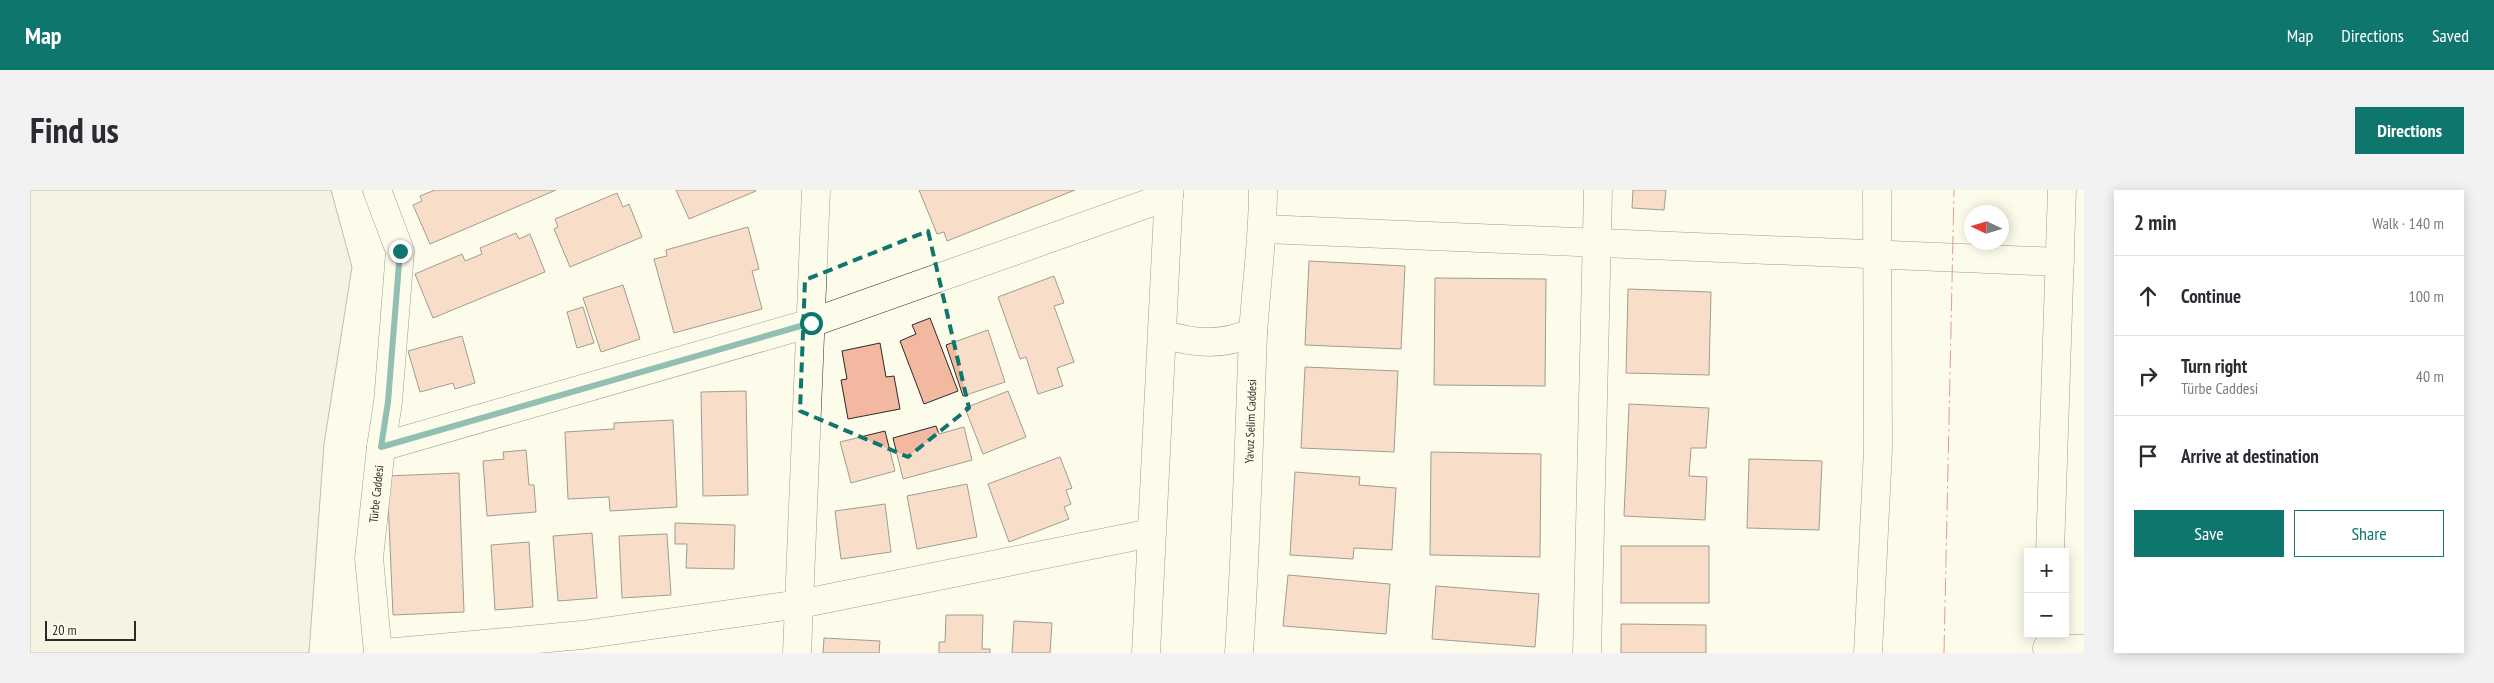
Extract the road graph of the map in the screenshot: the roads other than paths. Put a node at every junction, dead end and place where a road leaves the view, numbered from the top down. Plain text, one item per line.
1 (377, 190) edge
2 (816, 190) edge
3 (1263, 190) edge
4 (1598, 190) edge
5 (1877, 190) edge
6 (2062, 190) edge
7 (1169, 193) edge
8 (1263, 229) junction
9 (1597, 242) junction
10 (1877, 256) junction
11 (2060, 262) junction
12 (811, 323) junction
13 (1254, 332) junction
14 (1163, 334) junction
15 (381, 447) junction
16 (1151, 533) junction
17 (2050, 548) edge
18 (800, 604) junction
19 (582, 644) edge
20 (2047, 645) edge
21 (2084, 650) edge
22 (378, 653) edge
23 (385, 653) edge
24 (797, 653) edge
25 (1146, 653) edge
26 (1239, 653) edge
27 (1587, 653) edge
28 (1868, 653) edge

1 - 15 street, Türbe Caddesi
2 - 12 street
3 - 8 street, Yavuz Selim Caddesi
4 - 9 street
5 - 10 street
6 - 11 street
7 - 12 street
7 - 14 street
8 - 9 street
8 - 13 street, Yavuz Selim Caddesi
9 - 10 street
9 - 27 street
10 - 11 street
10 - 28 street
11 - 17 street
12 - 15 street
12 - 18 street
13 - 14 street
13 - 26 street, Yavuz Selim Caddesi
14 - 16 street
15 - 22 street, Türbe Caddesi
16 - 18 street
16 - 25 street
18 - 19 street
18 - 24 street
19 - 23 street
20 - 21 street

